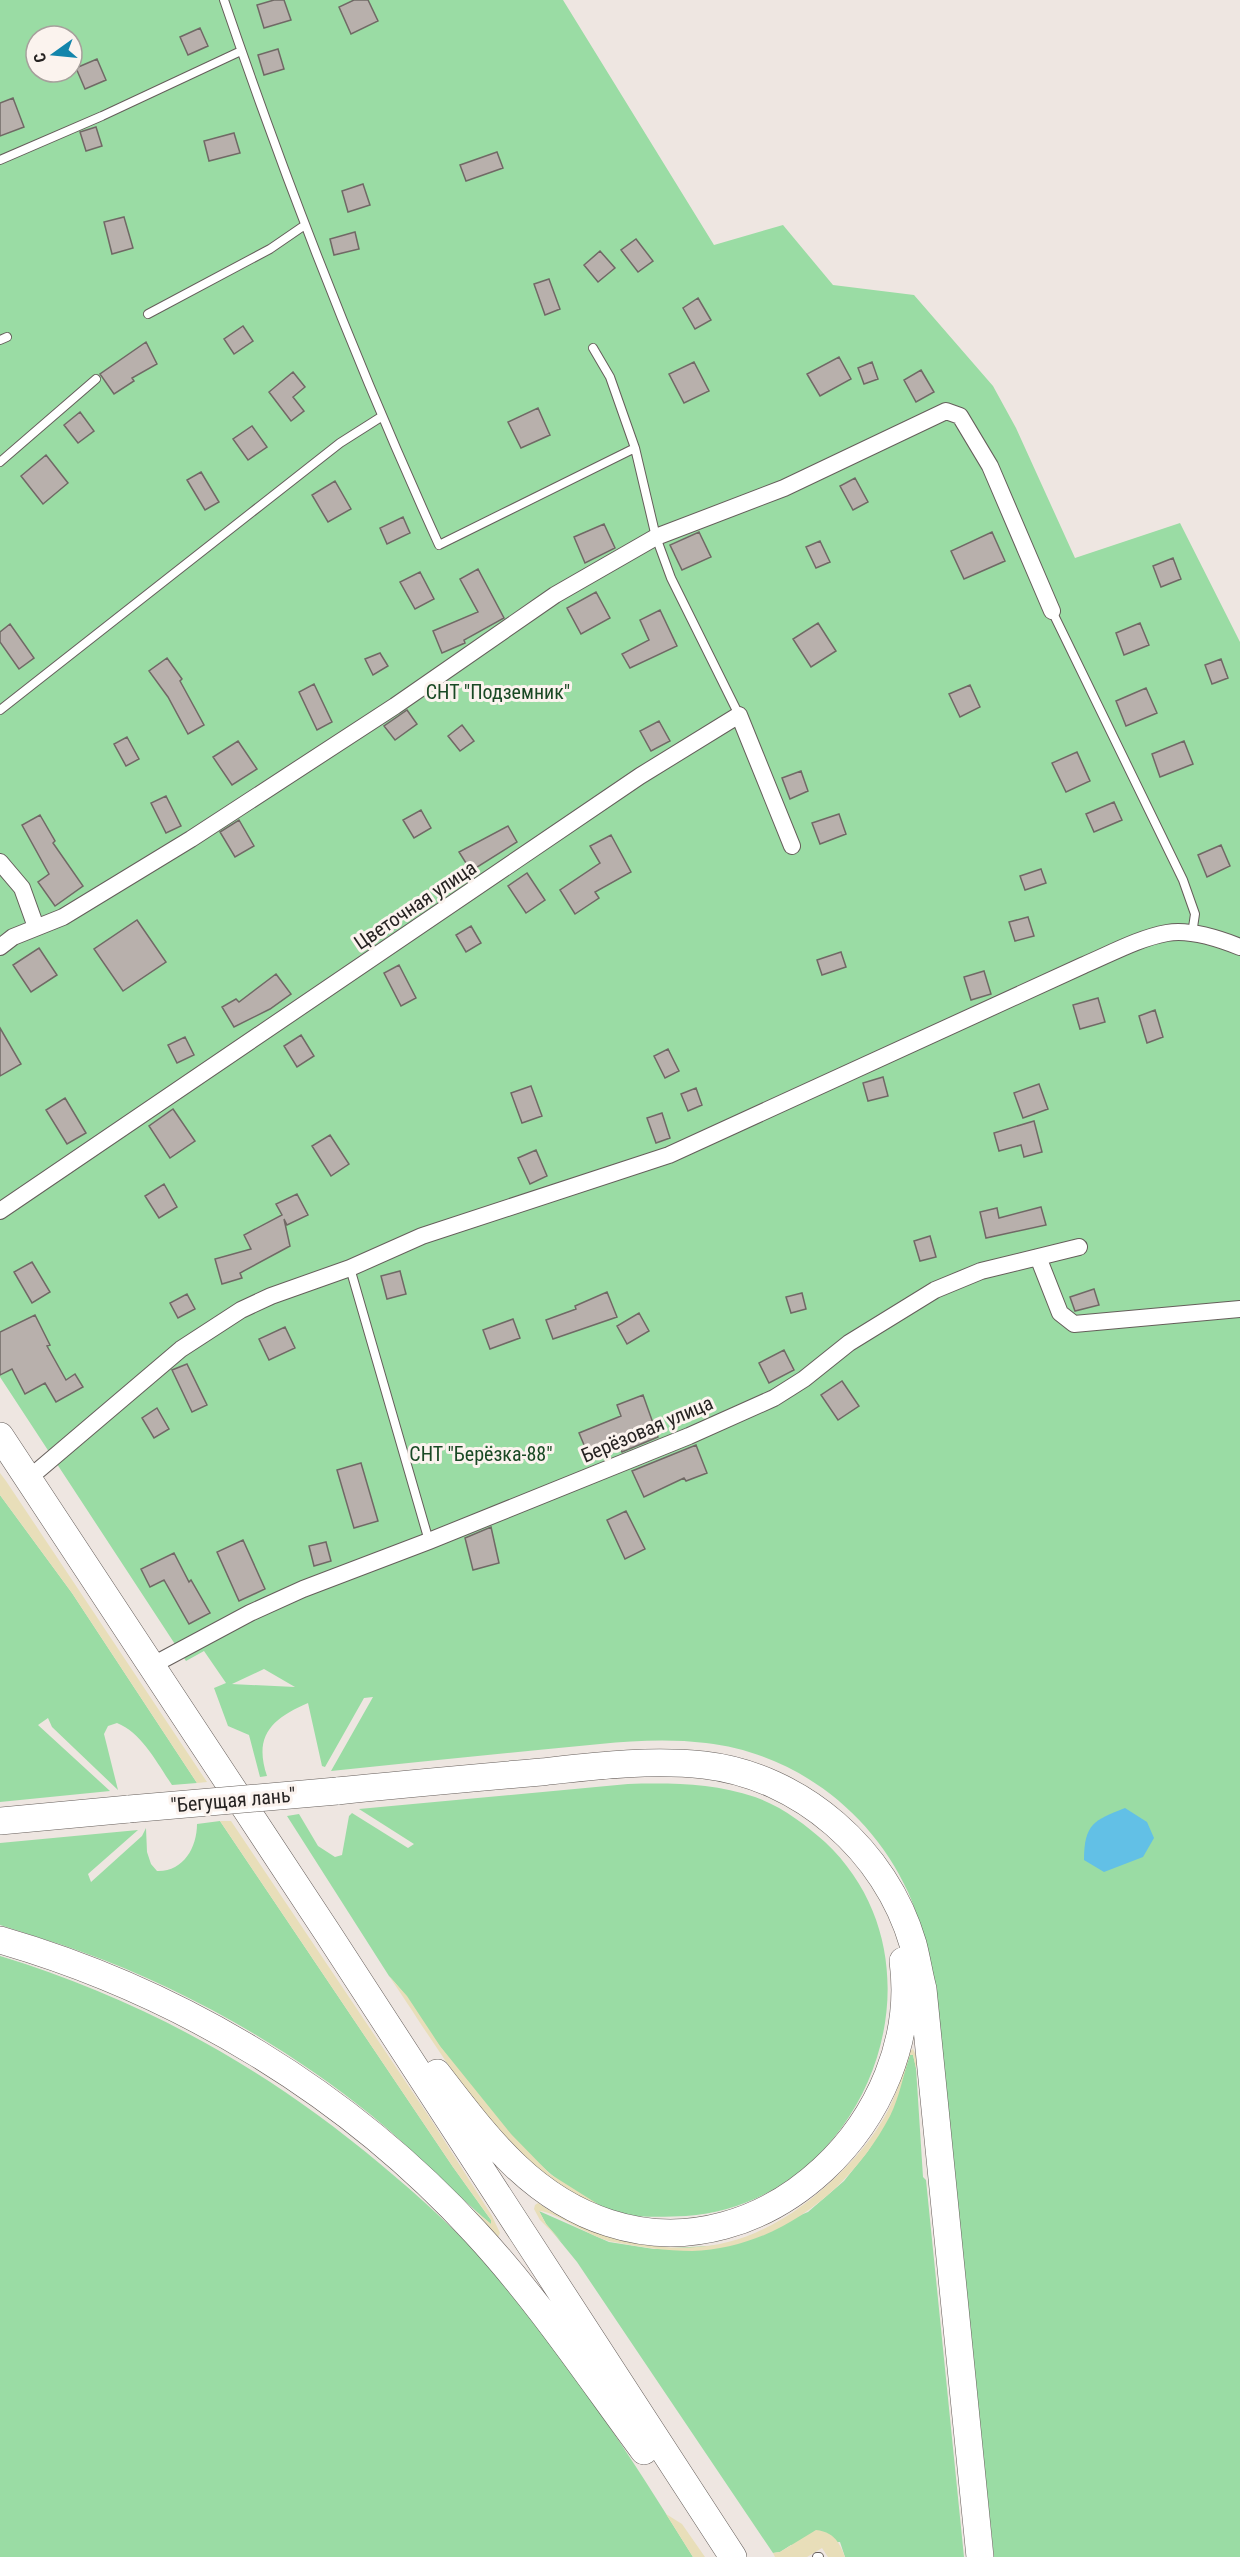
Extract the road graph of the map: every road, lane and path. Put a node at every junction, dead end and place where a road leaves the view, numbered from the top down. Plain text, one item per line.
1 (224, 0) edge
2 (241, 51) junction
3 (0, 160) edge
4 (305, 225) junction
5 (148, 314) dead end
6 (593, 348) dead end
7 (96, 379) dead end
8 (381, 417) junction
9 (635, 448) junction
10 (0, 462) edge
11 (656, 537) junction
12 (1052, 611) joint
13 (0, 710) edge
14 (739, 715) junction
15 (792, 846) dead end
16 (0, 862) edge
17 (36, 927) junction
18 (1192, 934) junction
19 (0, 947) edge
20 (1240, 947) edge
21 (0, 1211) edge
22 (1079, 1247) dead end
23 (1038, 1257) junction
24 (350, 1268) junction
25 (1240, 1309) edge
26 (0, 1436) edge
27 (28, 1479) junction
28 (429, 1542) junction
29 (151, 1666) junction
30 (0, 1821) edge
31 (866, 1856) junction
32 (327, 1932) junction
33 (0, 1940) edge
34 (726, 2552) edge
35 (746, 2557) edge
36 (980, 2557) edge

1 - 2 lane
2 - 3 lane
2 - 4 lane
4 - 5 lane
4 - 8 lane
6 - 9 lane
7 - 10 lane
8 - 9 lane
8 - 13 lane
9 - 11 lane
11 - 12 street
11 - 14 lane
11 - 17 street
12 - 18 lane
14 - 15 street
14 - 21 street, Цветочная улица
16 - 17 street
17 - 19 street
18 - 20 street
18 - 24 street
22 - 23 street, Берёзовая улица
23 - 25 street
23 - 28 street, Берёзовая улица
24 - 27 street
24 - 28 lane
26 - 27 main road
27 - 29 main road
28 - 29 street, Берёзовая улица
29 - 32 main road
30 - 31 main road, "Бегущая лань", bridge
31 - 32 main road
31 - 36 main road
32 - 34 main road
33 - 34 main road
34 - 35 lane

